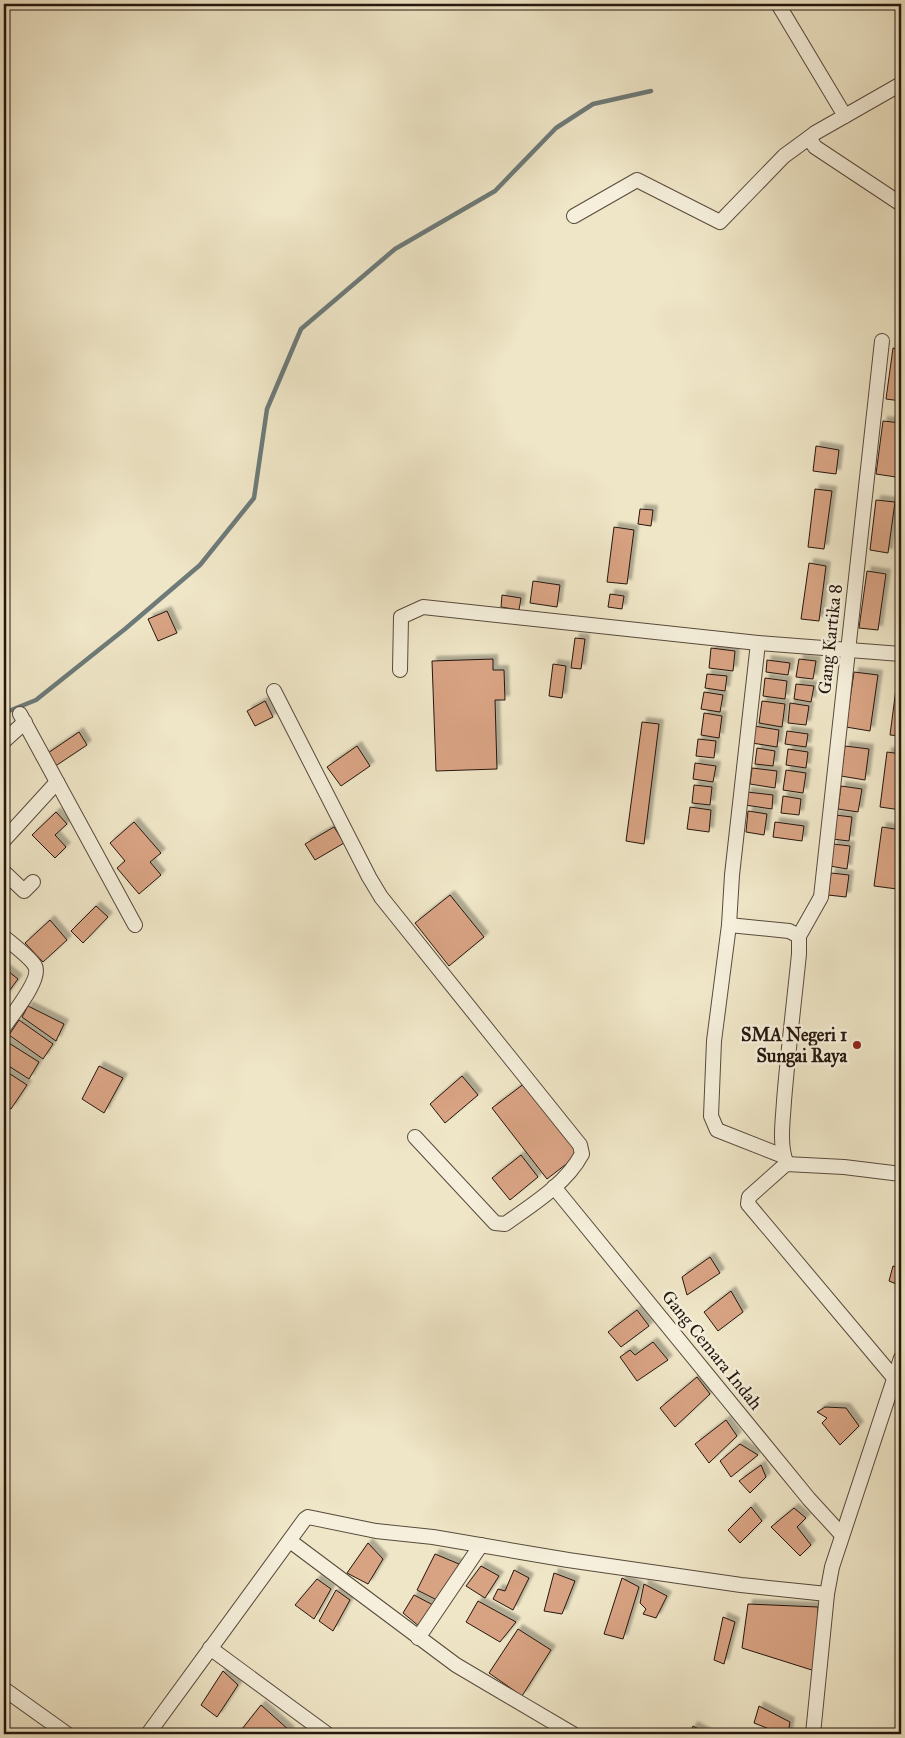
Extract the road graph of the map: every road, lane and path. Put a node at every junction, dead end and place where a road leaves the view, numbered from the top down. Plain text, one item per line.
1 (778, 4) edge
2 (901, 84) edge
3 (845, 116) junction
4 (810, 137) junction
5 (901, 204) edge
6 (574, 216) dead end
7 (882, 341) dead end
8 (758, 643) junction
9 (848, 649) junction
10 (901, 654) edge
11 (400, 670) dead end
12 (274, 691) dead end
13 (4, 741) edge
14 (57, 782) junction
15 (4, 840) edge
16 (4, 872) edge
17 (33, 882) dead end
18 (136, 925) dead end
19 (729, 925) junction
20 (799, 936) junction
21 (4, 937) edge
22 (4, 1027) edge
23 (415, 1137) dead end
24 (785, 1160) junction
25 (901, 1174) edge
26 (554, 1187) junction
27 (901, 1358) edge
28 (895, 1379) junction
29 (842, 1535) junction
30 (290, 1541) junction
31 (481, 1545) junction
32 (827, 1594) junction
33 (418, 1638) junction
34 (210, 1648) junction
35 (4, 1689) edge
36 (67, 1734) edge
37 (148, 1734) edge
38 (327, 1734) edge
39 (573, 1734) edge
40 (813, 1734) edge

1 - 3 street
2 - 3 street
3 - 4 street
4 - 5 street
4 - 6 street
7 - 9 street, Gang Kartika 8
8 - 9 street
8 - 11 street
8 - 19 street
9 - 10 street
9 - 20 street, Gang Kartika 8
12 - 26 street
13 - 14 street
14 - 15 street
14 - 18 street
16 - 17 street
19 - 20 street
19 - 24 street
20 - 24 street, Gang Kartika 8
21 - 22 street
23 - 26 street
24 - 25 street
24 - 28 street
26 - 29 street, Gang Cemara Indah
27 - 28 street
28 - 29 street
29 - 32 street
30 - 31 street
30 - 33 street
30 - 34 street
31 - 32 street
31 - 33 street
32 - 40 street
33 - 39 street
34 - 37 street
34 - 38 street
35 - 36 street

